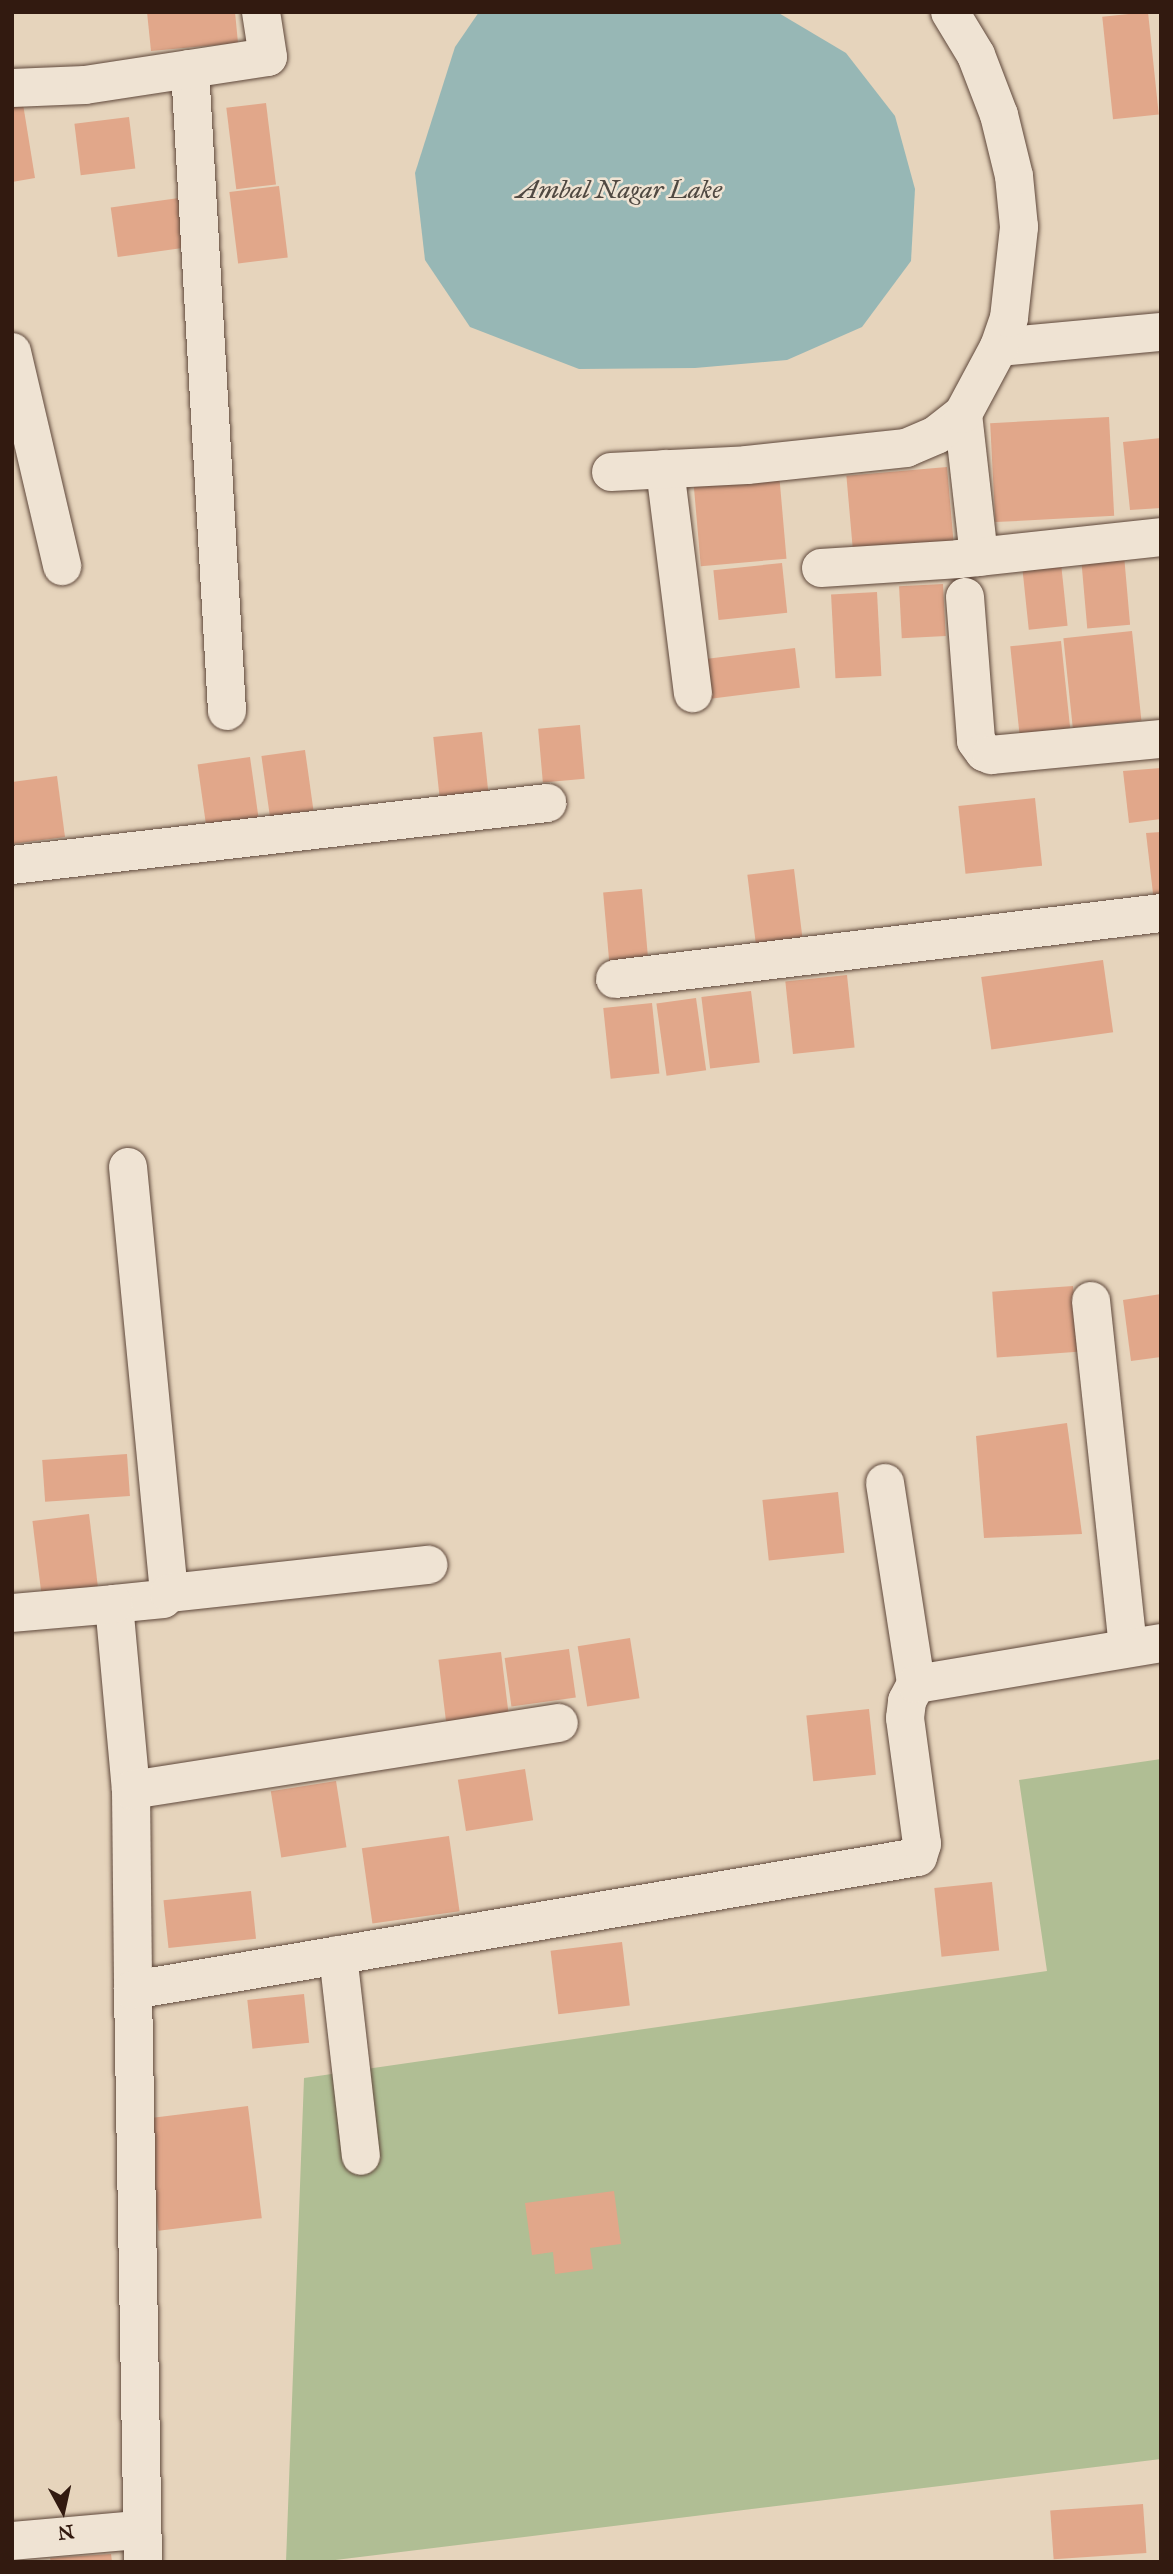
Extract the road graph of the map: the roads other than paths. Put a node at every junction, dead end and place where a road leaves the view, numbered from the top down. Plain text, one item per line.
1 (261, 12) edge
2 (950, 12) edge
3 (190, 69) junction
4 (12, 88) edge
5 (1161, 332) edge
6 (999, 347) junction
7 (12, 352) edge
8 (963, 414) junction
9 (665, 469) junction
10 (611, 472) dead end
11 (1161, 537) edge
12 (979, 557) junction
13 (62, 566) dead end
14 (821, 568) dead end
15 (965, 597) dead end
16 (693, 693) dead end
17 (227, 711) dead end
18 (1161, 739) edge
19 (547, 803) dead end
20 (12, 865) edge
21 (1161, 914) edge
22 (615, 979) dead end
23 (128, 1167) dead end
24 (1091, 1301) dead end
25 (885, 1483) dead end
26 (428, 1565) dead end
27 (169, 1593) junction
28 (114, 1604) junction
29 (12, 1613) edge
30 (1144, 1645) edge
31 (916, 1684) junction
32 (559, 1723) dead end
33 (131, 1790) junction
34 (338, 1955) junction
35 (132, 1990) junction
36 (361, 2156) dead end
37 (12, 2541) edge
38 (141, 2546) edge

1 - 3 street
2 - 6 street
3 - 4 street
3 - 17 street
5 - 6 street
6 - 8 street
7 - 13 street
8 - 9 street
8 - 12 street
9 - 10 street
9 - 16 street
11 - 12 street
12 - 14 street
15 - 18 street
19 - 20 street
21 - 22 street
23 - 27 street
24 - 30 street
25 - 31 street
26 - 27 street
27 - 28 street
28 - 29 street
28 - 33 street
30 - 31 street
31 - 34 street
32 - 33 street
33 - 35 street
34 - 35 street
34 - 36 street
35 - 38 street
37 - 38 street

